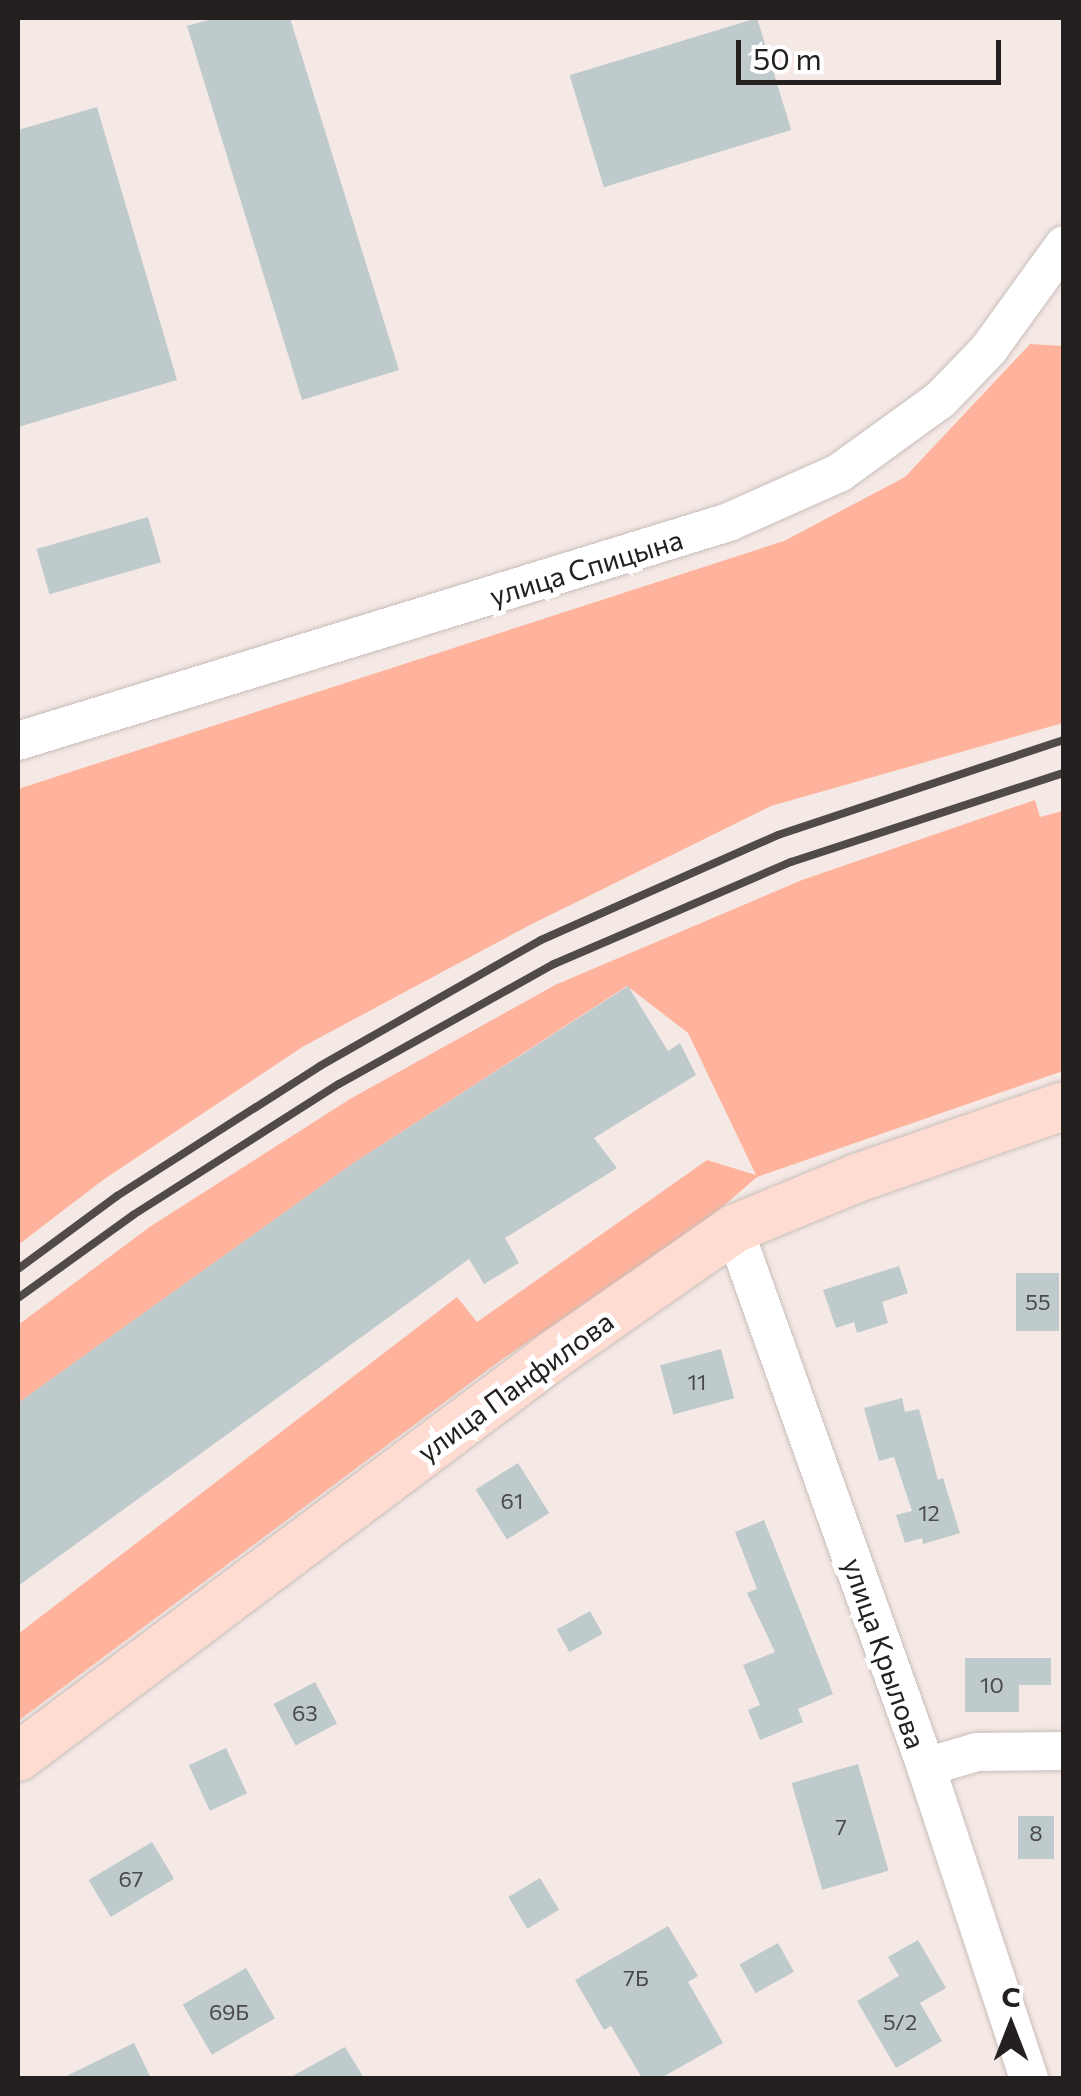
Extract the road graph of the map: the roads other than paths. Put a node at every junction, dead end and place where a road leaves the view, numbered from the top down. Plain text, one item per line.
1 (1064, 245) edge
2 (18, 741) edge
3 (1064, 1106) edge
4 (734, 1230) junction
5 (1064, 1752) edge
6 (18, 1756) edge
7 (926, 1767) junction
8 (1029, 2078) edge

1 - 2 street, улица Спицына
3 - 4 main road, улица Панфилова
4 - 6 main road, улица Панфилова
4 - 7 street, улица Крылова
5 - 7 street
7 - 8 street, улица Крылова

